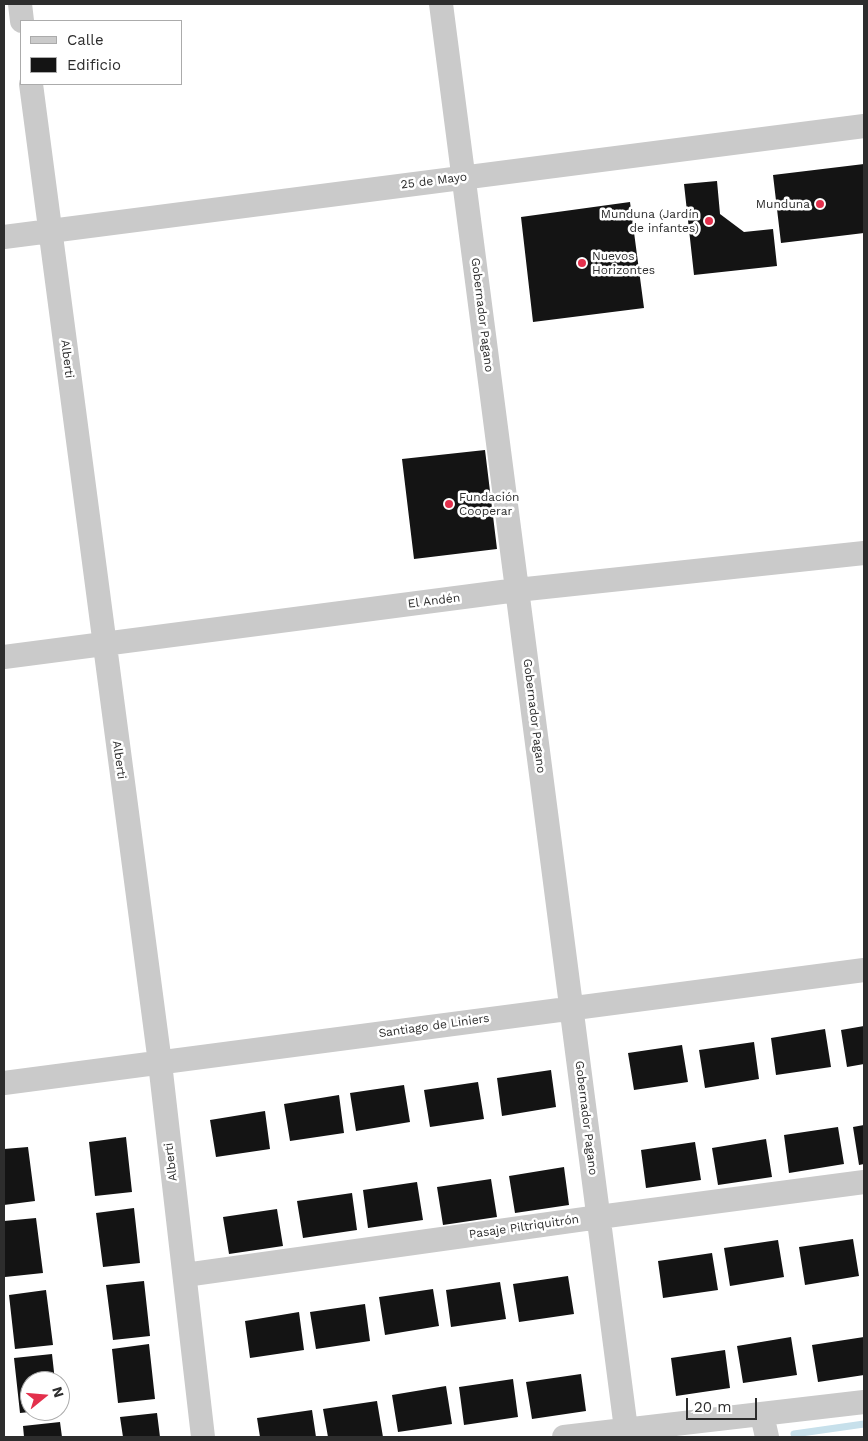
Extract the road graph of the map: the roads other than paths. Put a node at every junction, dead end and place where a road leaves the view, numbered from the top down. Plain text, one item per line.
1 (20, 4) edge
2 (441, 4) edge
3 (22, 20) edge
4 (31, 85) edge
5 (864, 126) edge
6 (464, 177) junction
7 (51, 232) junction
8 (4, 237) edge
9 (864, 552) edge
10 (518, 590) junction
11 (103, 645) junction
12 (4, 657) edge
13 (864, 970) edge
14 (572, 1008) junction
15 (160, 1063) junction
16 (4, 1083) edge
17 (864, 1182) edge
18 (598, 1217) junction
19 (185, 1276) junction
20 (864, 1402) edge
21 (764, 1426) edge
22 (626, 1429) junction
23 (203, 1437) edge
24 (564, 1437) edge

1 - 3 street
2 - 6 street, Gobernador Pagano
4 - 7 street, Alberti
5 - 6 street, 25 de Mayo
6 - 7 street, 25 de Mayo
6 - 10 street, Gobernador Pagano
7 - 8 street, 25 de Mayo
7 - 11 street, Alberti
9 - 10 street, El Andén
10 - 11 street, El Andén
10 - 14 street, Gobernador Pagano
11 - 12 street, El Andén
11 - 15 street, Alberti
13 - 14 street, Santiago de Liniers
14 - 15 street, Santiago de Liniers
14 - 18 street, Gobernador Pagano
15 - 16 street, Santiago de Liniers
15 - 19 street, Alberti
17 - 18 street, Pasaje Piltriquitrón
18 - 19 street, Pasaje Piltriquitrón
18 - 22 street, Gobernador Pagano
19 - 23 street, Alberti
20 - 21 street
21 - 22 street
22 - 24 street

